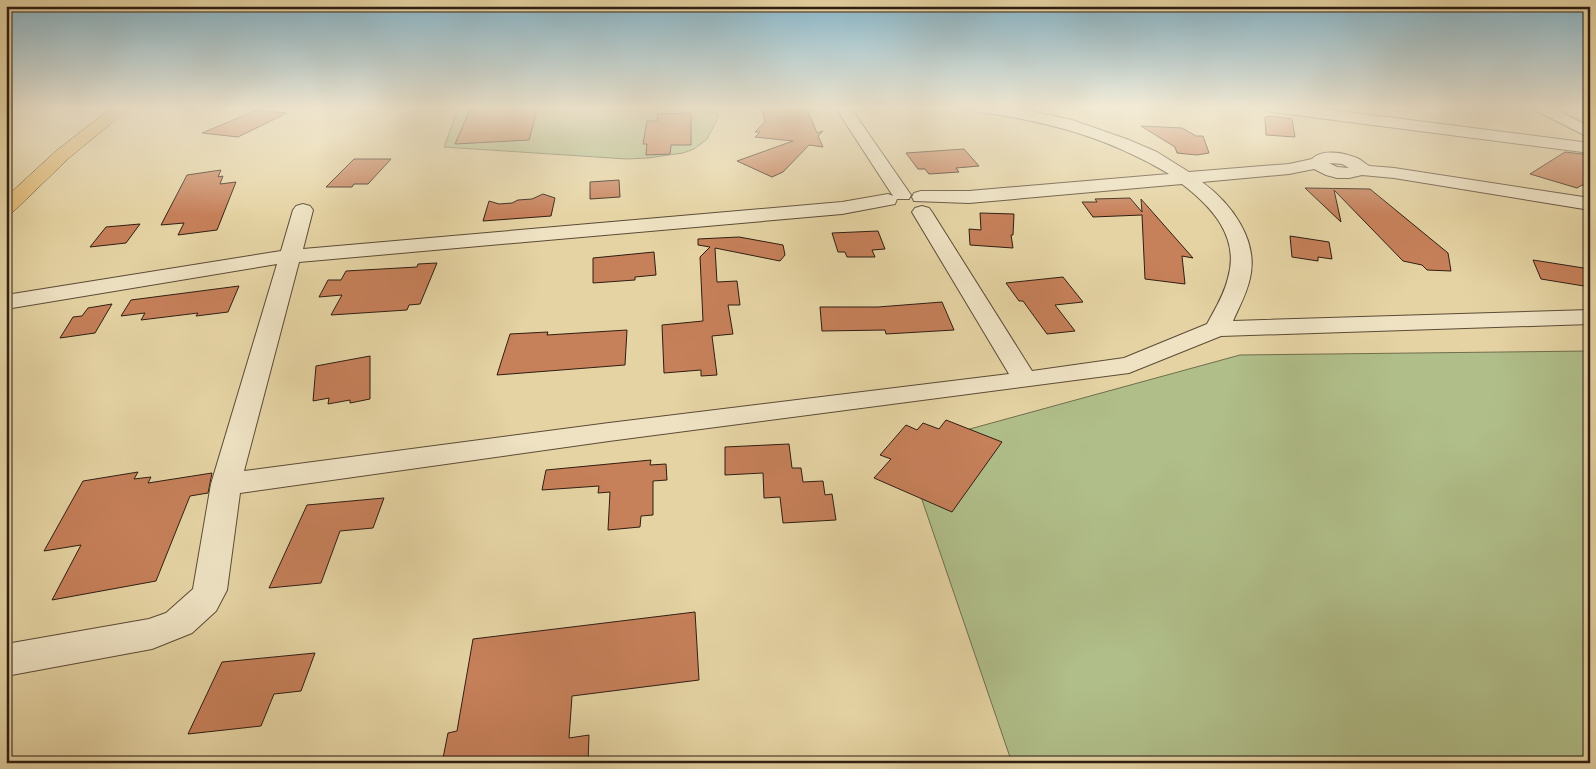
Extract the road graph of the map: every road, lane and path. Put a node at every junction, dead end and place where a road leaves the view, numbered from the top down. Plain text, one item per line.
1 (76, 143) edge
2 (867, 143) edge
3 (1122, 143) edge
4 (1550, 143) edge
5 (1590, 148) edge
6 (1186, 178) junction
7 (909, 203) junction
8 (1590, 204) edge
9 (6, 208) edge
10 (303, 210) dead end
11 (290, 256) junction
12 (6, 302) edge
13 (1590, 317) edge
14 (1217, 329) junction
15 (1025, 380) junction
16 (226, 484) junction
17 (6, 660) edge

1 - 9 main road
2 - 7 street
3 - 6 street
4 - 5 street
6 - 7 street
6 - 8 street
6 - 14 street
7 - 11 street
7 - 15 street
10 - 11 street
11 - 12 street
11 - 16 street
13 - 14 street
14 - 15 street
15 - 16 street
16 - 17 street

